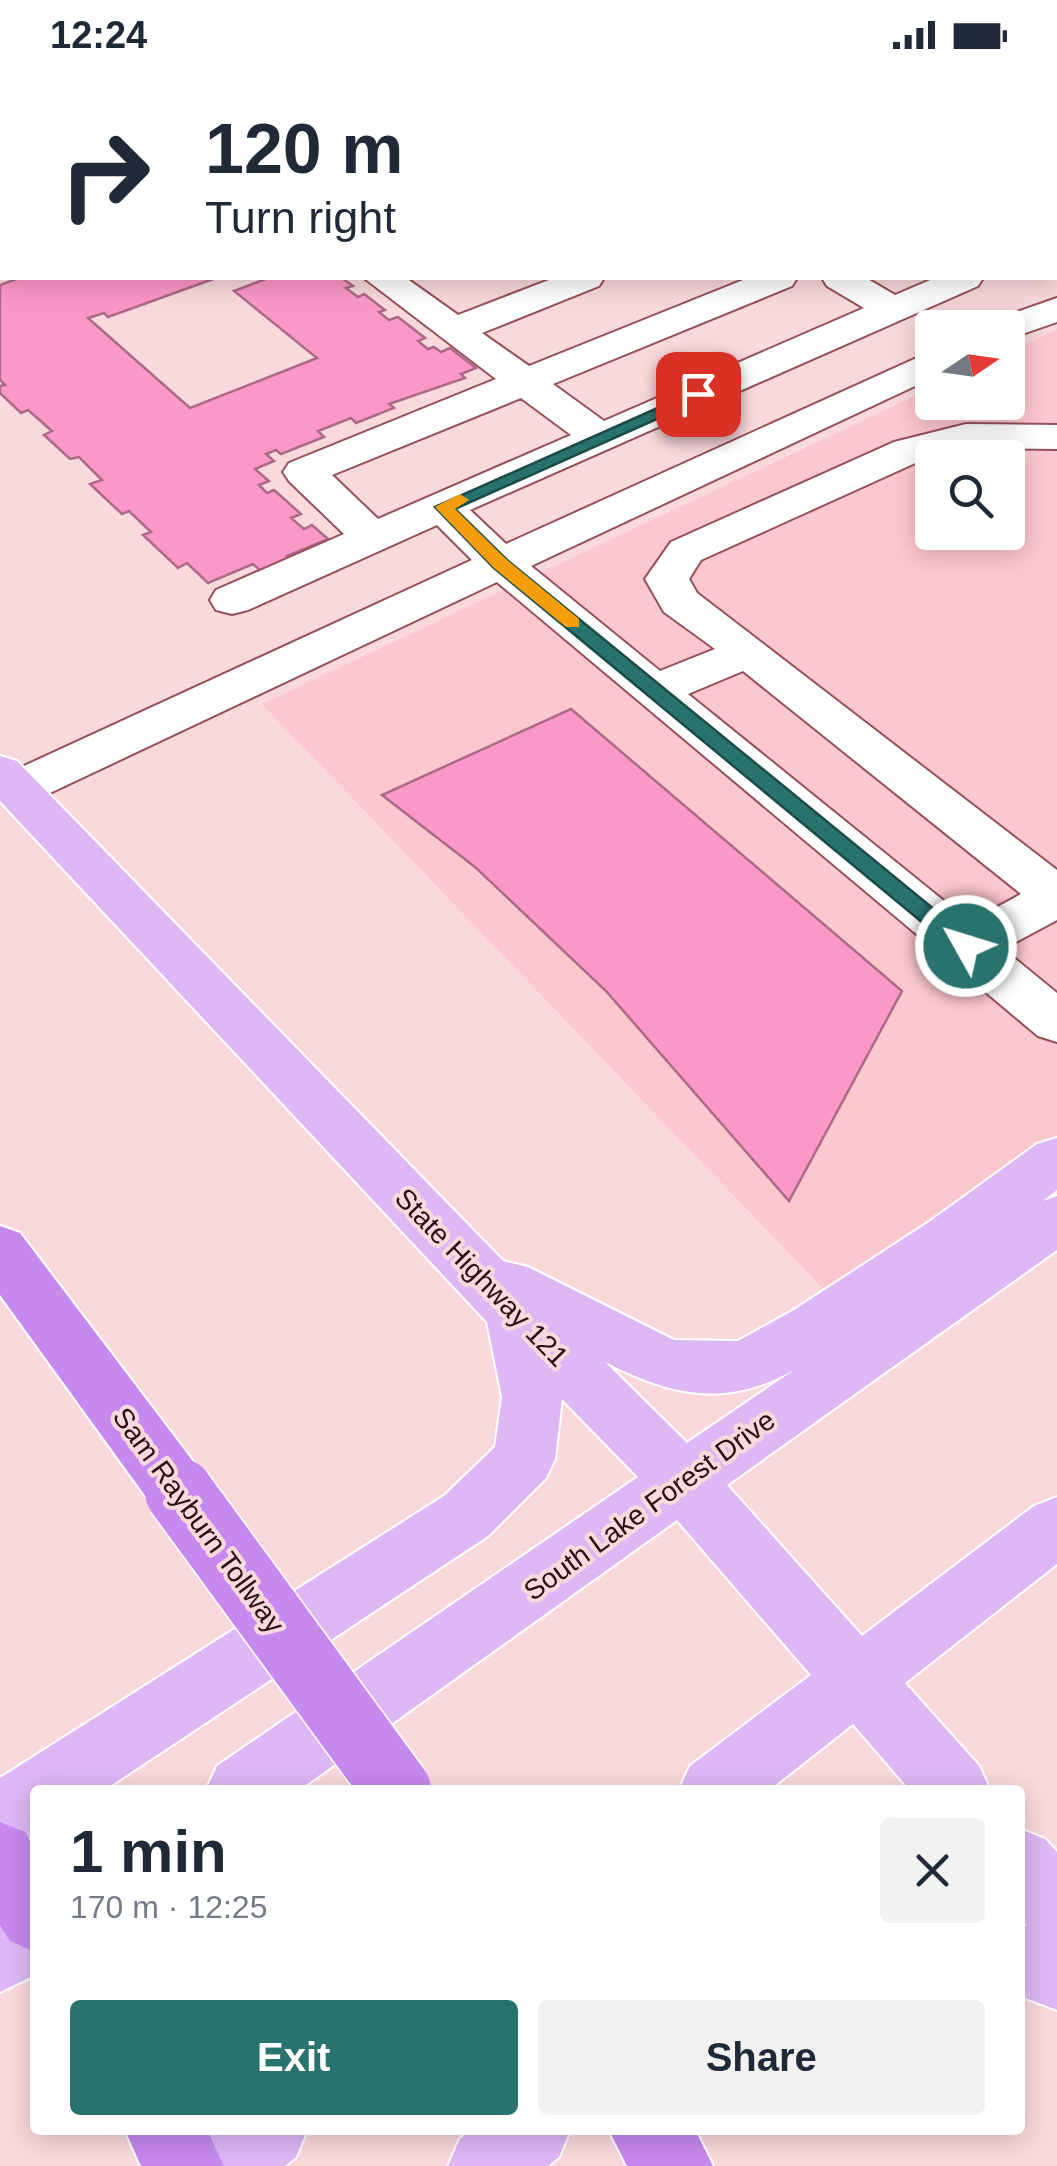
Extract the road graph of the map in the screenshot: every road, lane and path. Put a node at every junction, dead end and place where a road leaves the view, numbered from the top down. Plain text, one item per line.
1 (388, 280) edge
2 (581, 280) edge
3 (774, 280) edge
4 (843, 280) edge
5 (960, 280) edge
6 (1057, 308) edge
7 (893, 309) junction
8 (1025, 321) edge
9 (454, 330) junction
10 (915, 370) edge
11 (525, 382) junction
12 (1057, 436) edge
13 (600, 437) junction
14 (444, 507) junction
15 (372, 537) junction
16 (501, 564) junction
17 (232, 600) dead end
18 (748, 652) junction
19 (655, 691) junction
20 (8, 781) edge
21 (1057, 896) edge
22 (966, 946) junction
23 (1057, 1022) edge
24 (1057, 1160) edge
25 (1057, 1219) edge
26 (0, 1250) edge
27 (469, 1265) junction
28 (516, 1312) junction
29 (682, 1479) junction
30 (1057, 1526) edge
31 (858, 1680) junction
32 (50, 1785) edge
33 (248, 1785) edge
34 (393, 1785) edge
35 (721, 1785) edge
36 (951, 1785) edge
37 (30, 1798) edge
38 (0, 1818) edge
39 (0, 1857) edge
40 (1025, 1870) edge
41 (1057, 1906) edge
42 (30, 1908) edge
43 (30, 1935) edge
44 (0, 1956) edge
45 (1025, 1962) edge
46 (1057, 1973) edge
47 (166, 2135) edge
48 (262, 2135) edge
49 (526, 2135) edge
50 (651, 2135) edge
51 (185, 2166) edge
52 (222, 2166) edge
53 (487, 2166) edge
54 (674, 2166) edge

1 - 9 street
2 - 9 street
3 - 11 street
4 - 7 street
5 - 7 street
6 - 8 street
7 - 13 street
9 - 11 street
10 - 16 street
11 - 13 street
11 - 15 street
12 - 18 street
13 - 14 street
14 - 15 street
14 - 16 street
15 - 17 street
16 - 19 street
16 - 20 street
18 - 19 street
18 - 21 street
19 - 22 street
20 - 27 main road, State Highway 121
21 - 22 street
22 - 23 street
24 - 27 main road
25 - 29 main road, South Lake Forest Drive
26 - 34 highway, Sam Rayburn Tollway, bridge
27 - 28 main road, State Highway 121
28 - 29 main road, State Highway 121
28 - 32 main road
29 - 31 main road, State Highway 121
29 - 33 main road, South Lake Forest Drive
30 - 31 main road
31 - 35 main road
31 - 36 main road, State Highway 121
37 - 38 main road
39 - 42 highway
40 - 41 main road
43 - 44 main road
45 - 46 main road
47 - 51 highway
48 - 52 main road
49 - 53 main road
50 - 54 highway

